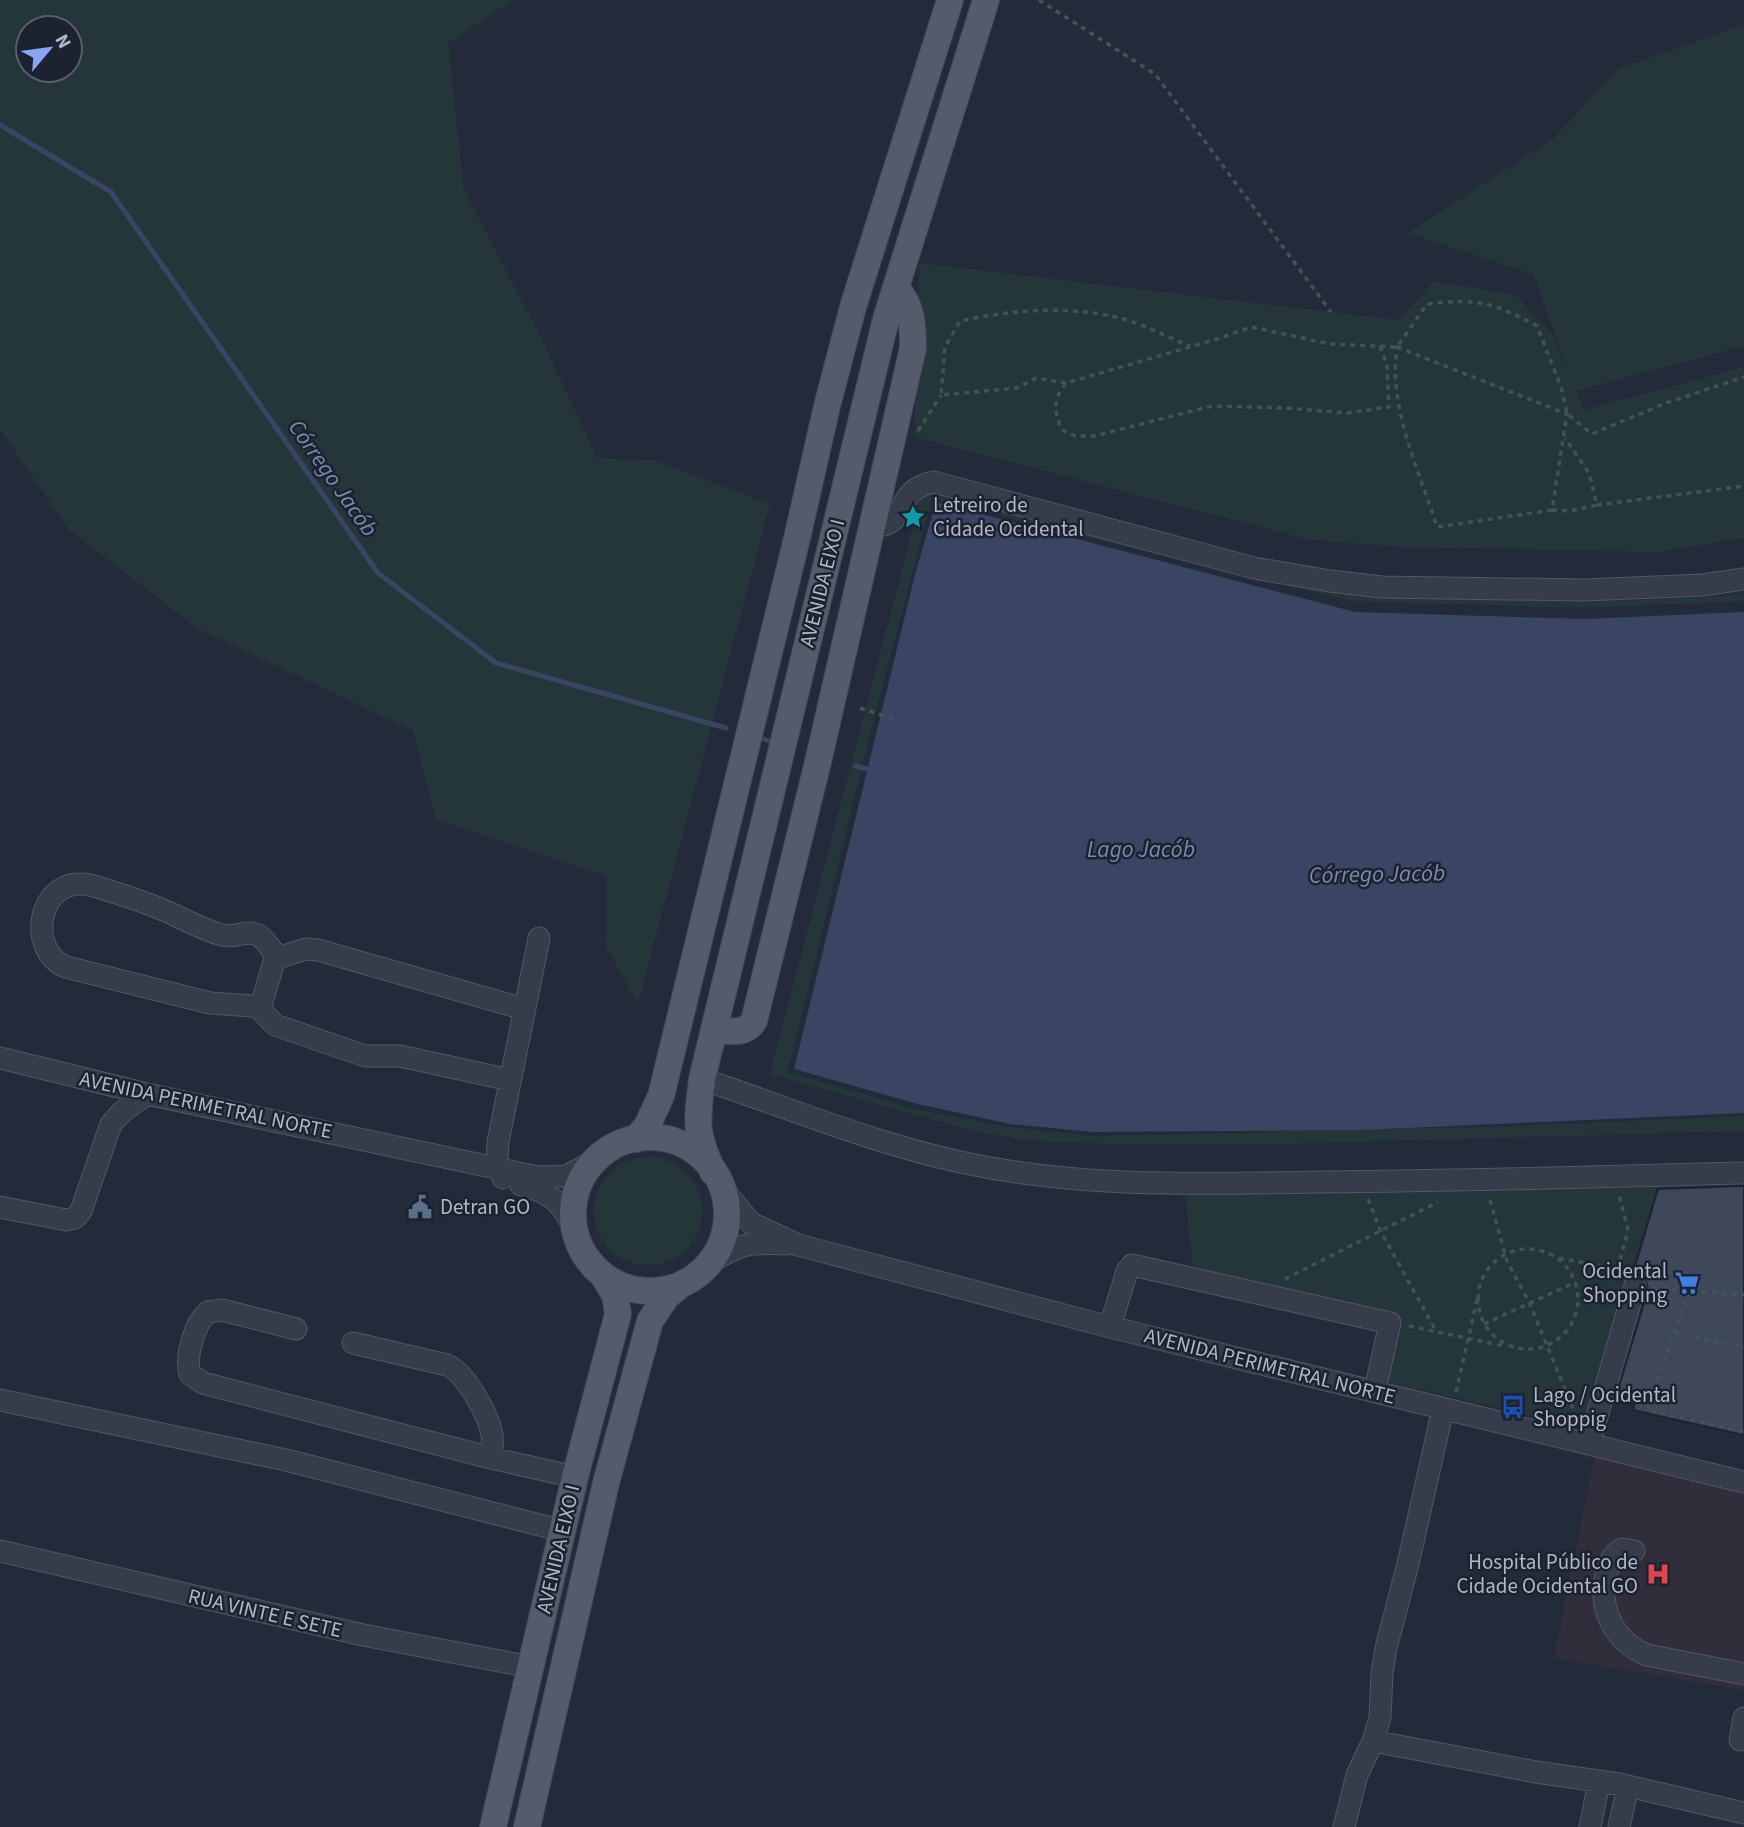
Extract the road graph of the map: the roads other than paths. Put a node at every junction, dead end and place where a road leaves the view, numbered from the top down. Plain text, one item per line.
1 (950, 0) edge
2 (986, 0) edge
3 (896, 288) junction
4 (872, 526) junction
5 (1744, 579) edge
6 (539, 938) dead end
7 (276, 955) junction
8 (260, 1009) junction
9 (524, 1009) junction
10 (715, 1030) junction
11 (0, 1058) edge
12 (702, 1079) junction
13 (510, 1080) junction
14 (147, 1094) junction
15 (636, 1139) junction
16 (593, 1162) junction
17 (1744, 1173) edge
18 (501, 1174) junction
19 (718, 1180) junction
20 (0, 1207) edge
21 (575, 1232) junction
22 (798, 1245) junction
23 (707, 1265) junction
24 (603, 1275) junction
25 (680, 1285) junction
26 (1643, 1287) road end
27 (1110, 1327) junction
28 (296, 1329) dead end
29 (353, 1343) dead end
30 (1375, 1390) junction
31 (0, 1400) edge
32 (1447, 1410) junction
33 (1588, 1444) junction
34 (491, 1458) junction
35 (575, 1477) junction
36 (1744, 1482) edge
37 (564, 1531) junction
38 (0, 1551) edge
39 (1634, 1551) dead end
40 (531, 1667) junction
41 (1744, 1674) edge
42 (1744, 1718) edge
43 (1740, 1740) dead end
44 (1373, 1741) junction
45 (1599, 1782) junction
46 (1628, 1786) junction
47 (1744, 1813) edge
48 (1716, 1817) edge
49 (493, 1827) edge
50 (527, 1827) edge
51 (1344, 1827) edge
52 (1590, 1827) edge
53 (1619, 1827) edge

1 - 15 main road, AVENIDA EIXO I
2 - 3 main road, AVENIDA EIXO I
3 - 4 main road
3 - 10 main road, AVENIDA EIXO I
4 - 5 street
4 - 10 main road
6 - 9 street
7 - 8 street
7 - 8 street
7 - 9 street
8 - 13 street
9 - 13 street
10 - 12 main road, AVENIDA EIXO I
11 - 14 street, AVENIDA PERIMETRAL NORTE
12 - 17 street
12 - 19 main road, AVENIDA EIXO I
13 - 18 street
14 - 18 street, AVENIDA PERIMETRAL NORTE
14 - 20 street
15 - 16 main road
15 - 19 main road
16 - 18 street, AVENIDA PERIMETRAL NORTE
16 - 21 main road
18 - 21 street, AVENIDA PERIMETRAL NORTE
19 - 22 street, AVENIDA PERIMETRAL NORTE
19 - 23 main road
21 - 24 main road
22 - 23 street, AVENIDA PERIMETRAL NORTE
22 - 27 street, AVENIDA PERIMETRAL NORTE
23 - 25 main road
24 - 25 main road
24 - 35 main road, AVENIDA EIXO I
25 - 50 main road, AVENIDA EIXO I
26 - 33 street
27 - 30 street, AVENIDA PERIMETRAL NORTE
27 - 30 street
28 - 34 street
29 - 34 street
30 - 32 street, AVENIDA PERIMETRAL NORTE
31 - 37 street
32 - 33 street, AVENIDA PERIMETRAL NORTE
32 - 44 street
33 - 36 street, AVENIDA PERIMETRAL NORTE
34 - 35 street
35 - 37 main road, AVENIDA EIXO I
37 - 40 main road, AVENIDA EIXO I
38 - 40 street, RUA VINTE E SETE
39 - 41 street
40 - 49 main road, AVENIDA EIXO I
42 - 43 street
44 - 45 street
44 - 51 street
45 - 46 street
45 - 52 street
46 - 48 street
46 - 53 street
47 - 48 street

